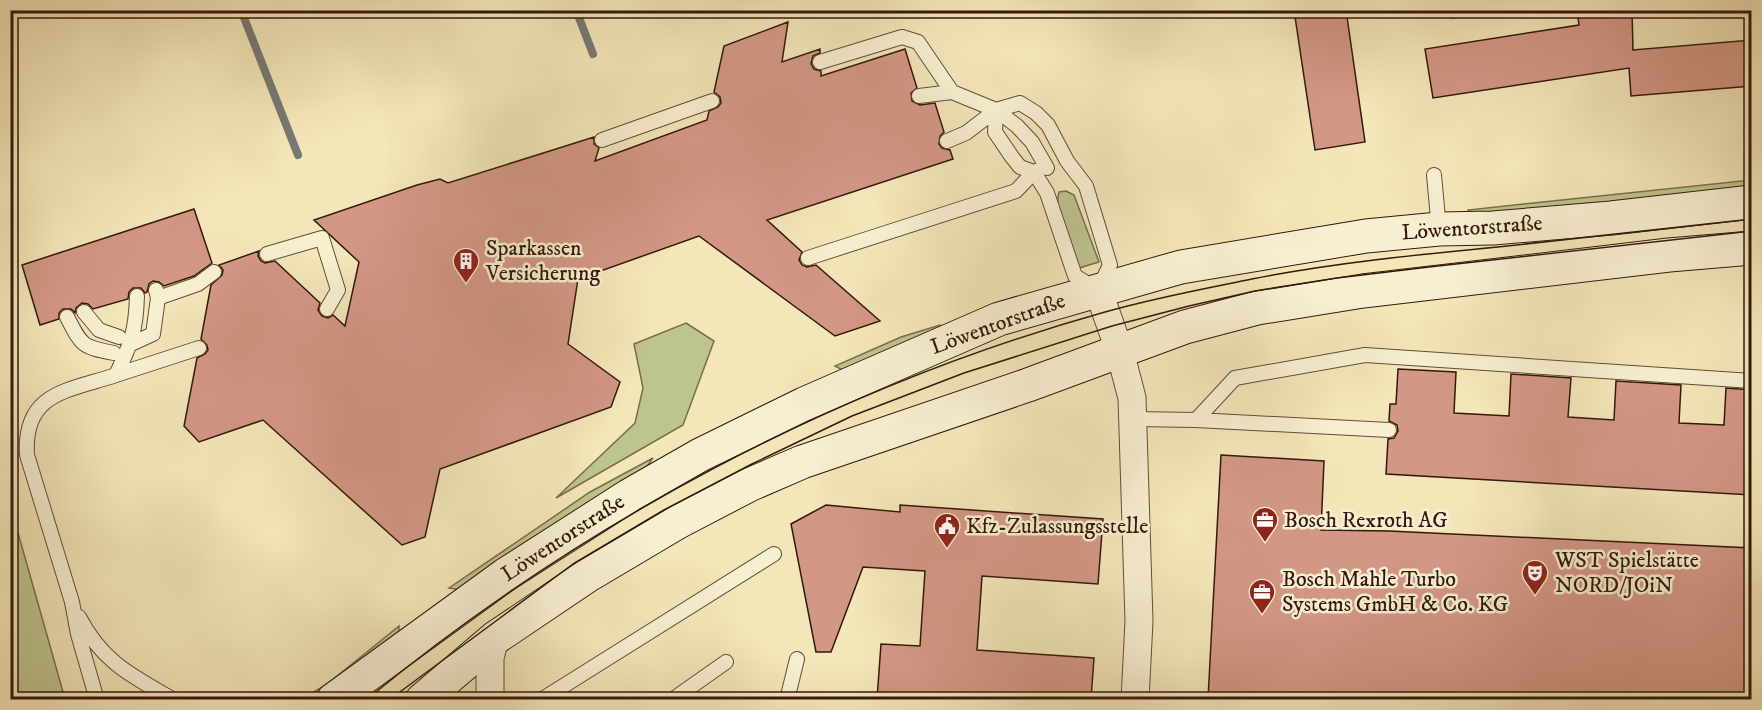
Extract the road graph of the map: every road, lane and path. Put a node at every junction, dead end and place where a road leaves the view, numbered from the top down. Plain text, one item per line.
1 (820, 62) dead end
2 (952, 92) junction
3 (919, 96) dead end
4 (712, 101) dead end
5 (996, 110) junction
6 (602, 140) dead end
7 (947, 141) dead end
8 (1067, 161) junction
9 (1040, 170) junction
10 (1434, 175) dead end
11 (1752, 202) edge
12 (1439, 229) junction
13 (1752, 248) edge
14 (267, 254) dead end
15 (808, 258) dead end
16 (214, 272) dead end
17 (1098, 290) junction
18 (137, 296) dead end
19 (327, 309) dead end
20 (84, 312) dead end
21 (67, 317) dead end
22 (125, 341) junction
23 (199, 348) dead end
24 (1120, 352) junction
25 (114, 353) dead end
26 (116, 375) junction
27 (1752, 381) edge
28 (1134, 419) junction
29 (1196, 420) junction
30 (1389, 430) dead end
31 (774, 554) dead end
32 (72, 602) junction
33 (495, 638) junction
34 (797, 659) dead end
35 (726, 662) dead end
36 (97, 699) edge
37 (174, 699) edge
38 (333, 699) edge
39 (422, 699) edge
40 (490, 699) edge
41 (541, 699) edge
42 (672, 699) edge
43 (787, 699) edge
44 (1135, 699) edge

1 - 2 lane
2 - 3 lane
2 - 5 lane
4 - 6 lane
5 - 7 lane
5 - 8 lane
5 - 9 lane
5 - 9 lane
8 - 9 lane
8 - 17 lane
9 - 15 lane
9 - 17 lane
10 - 12 lane
11 - 12 main road, Löwentorstraße
12 - 17 main road, Löwentorstraße
13 - 24 main road, Löwentorstraße
14 - 19 lane
16 - 22 lane
17 - 24 street
17 - 38 main road, Löwentorstraße
18 - 22 lane
20 - 22 lane
21 - 25 lane
22 - 26 lane
23 - 26 lane
24 - 28 street
24 - 33 main road, Löwentorstraße
26 - 32 lane
27 - 29 lane
28 - 29 lane
28 - 44 street
29 - 30 lane
31 - 41 lane
32 - 36 lane
32 - 37 lane
33 - 39 main road, Löwentorstraße
33 - 40 street
34 - 43 lane
35 - 42 lane

